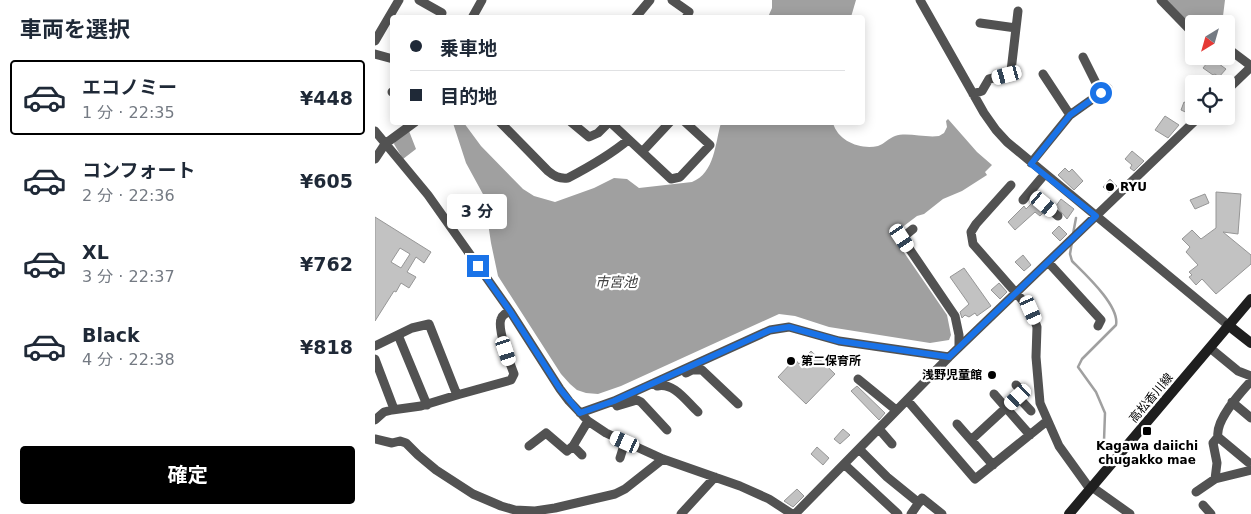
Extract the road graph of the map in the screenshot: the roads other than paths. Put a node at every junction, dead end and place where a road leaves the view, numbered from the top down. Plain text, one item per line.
1 (399, 0) edge
2 (419, 0) edge
3 (482, 0) edge
4 (650, 0) edge
5 (672, 0) edge
6 (920, 0) edge
7 (1161, 0) edge
8 (1018, 11) dead end
9 (390, 15) edge
10 (390, 15) edge
11 (440, 15) edge
12 (474, 15) edge
13 (638, 15) edge
14 (688, 15) edge
15 (980, 23) dead end
16 (1185, 25) edge
17 (1016, 28) junction
18 (375, 41) edge
19 (375, 54) edge
20 (1235, 54) edge
21 (1083, 57) dead end
22 (390, 59) edge
23 (1251, 67) edge
24 (1043, 74) dead end
25 (1235, 82) edge
26 (973, 94) junction
27 (1070, 115) junction
28 (411, 125) edge
29 (503, 125) edge
30 (575, 125) edge
31 (606, 125) edge
32 (612, 125) edge
33 (667, 125) edge
34 (688, 125) edge
35 (1190, 125) edge
36 (375, 131) edge
37 (627, 140) junction
38 (385, 144) junction
39 (642, 152) junction
40 (375, 159) edge
41 (1031, 164) junction
42 (1044, 174) junction
43 (1011, 185) dead end
44 (1030, 192) junction
45 (1023, 200) dead end
46 (1058, 216) dead end
47 (1096, 216) junction
48 (913, 229) dead end
49 (1047, 262) junction
50 (1017, 292) junction
51 (1251, 299) edge
52 (510, 311) junction
53 (1228, 325) junction
54 (1098, 326) dead end
55 (397, 335) junction
56 (1251, 343) edge
57 (375, 346) edge
58 (959, 347) junction
59 (1209, 348) junction
60 (949, 357) junction
61 (375, 359) edge
62 (682, 370) junction
63 (1251, 376) edge
64 (858, 379) dead end
65 (1251, 380) edge
66 (653, 383) junction
67 (1016, 385) dead end
68 (994, 394) dead end
69 (457, 395) junction
70 (1018, 397) junction
71 (907, 400) junction
72 (614, 401) junction
73 (1232, 402) junction
74 (737, 404) dead end
75 (427, 405) junction
76 (1006, 408) junction
77 (394, 409) junction
78 (896, 410) junction
79 (698, 412) dead end
80 (1031, 412) dead end
81 (580, 413) junction
82 (1251, 418) edge
83 (375, 420) edge
84 (589, 421) junction
85 (1047, 421) junction
86 (957, 424) dead end
87 (879, 429) junction
88 (667, 430) dead end
89 (1030, 435) junction
90 (1218, 436) junction
91 (375, 439) edge
92 (971, 440) junction
93 (625, 442) junction
94 (892, 444) dead end
95 (529, 446) dead end
96 (573, 446) junction
97 (859, 449) junction
98 (582, 455) dead end
99 (620, 458) dead end
100 (663, 458) junction
101 (844, 464) junction
102 (993, 465) junction
103 (1249, 466) edge
104 (715, 477) junction
105 (1215, 479) junction
106 (1091, 488) junction
107 (1196, 492) dead end
108 (919, 503) junction
109 (1203, 505) dead end
110 (681, 514) edge
111 (794, 514) edge
112 (898, 514) edge
113 (911, 514) edge
114 (942, 514) edge
115 (1069, 514) edge
116 (1130, 514) edge
117 (1211, 514) edge

1 - 9 street
2 - 11 street
3 - 12 street
4 - 13 street
5 - 14 street
6 - 26 street
7 - 16 street
8 - 17 street
10 - 18 street
15 - 17 street
17 - 26 street
19 - 22 street
20 - 23 street
21 - 27 street
23 - 25 street
24 - 27 street
26 - 41 street
27 - 41 street
28 - 38 street
29 - 37 street
30 - 31 street
32 - 37 street
33 - 39 street
34 - 39 street
35 - 47 street
36 - 38 street
37 - 39 street
38 - 40 street
38 - 52 street
41 - 42 street
42 - 44 street
42 - 47 street
43 - 50 street
44 - 45 street
44 - 46 street
47 - 49 street
47 - 53 street
48 - 58 street
49 - 50 street
49 - 54 street
50 - 58 street
50 - 85 street
51 - 53 main road, 高松香川線
52 - 69 street
52 - 81 street
53 - 56 main road
53 - 59 main road, 高松香川線
55 - 57 street
55 - 69 street
55 - 75 street
58 - 60 street
59 - 63 street
59 - 106 main road, 高松香川線
60 - 62 street
60 - 71 street
61 - 77 street
62 - 66 street
62 - 74 street
64 - 78 street
65 - 73 street
66 - 72 street
66 - 79 street
67 - 70 street
68 - 76 street
69 - 75 street
70 - 76 street
70 - 80 street
71 - 78 street
71 - 102 street
72 - 81 street
72 - 88 street
73 - 82 street
73 - 90 street
75 - 77 street
76 - 89 street
76 - 92 street
77 - 83 street
78 - 87 street
81 - 84 street
84 - 93 street
84 - 96 street
85 - 89 street
85 - 106 street
86 - 92 street
87 - 94 street
87 - 97 street
89 - 102 street
90 - 103 street
90 - 105 street
91 - 100 street
92 - 102 street
93 - 99 street
93 - 100 street
95 - 96 street
96 - 98 street
97 - 101 street
97 - 108 street
100 - 104 street
101 - 111 street
101 - 112 street
103 - 105 street
104 - 110 street
104 - 111 street
105 - 107 street
106 - 115 main road, 高松香川線
106 - 116 street
108 - 113 street
108 - 114 street
109 - 117 street

